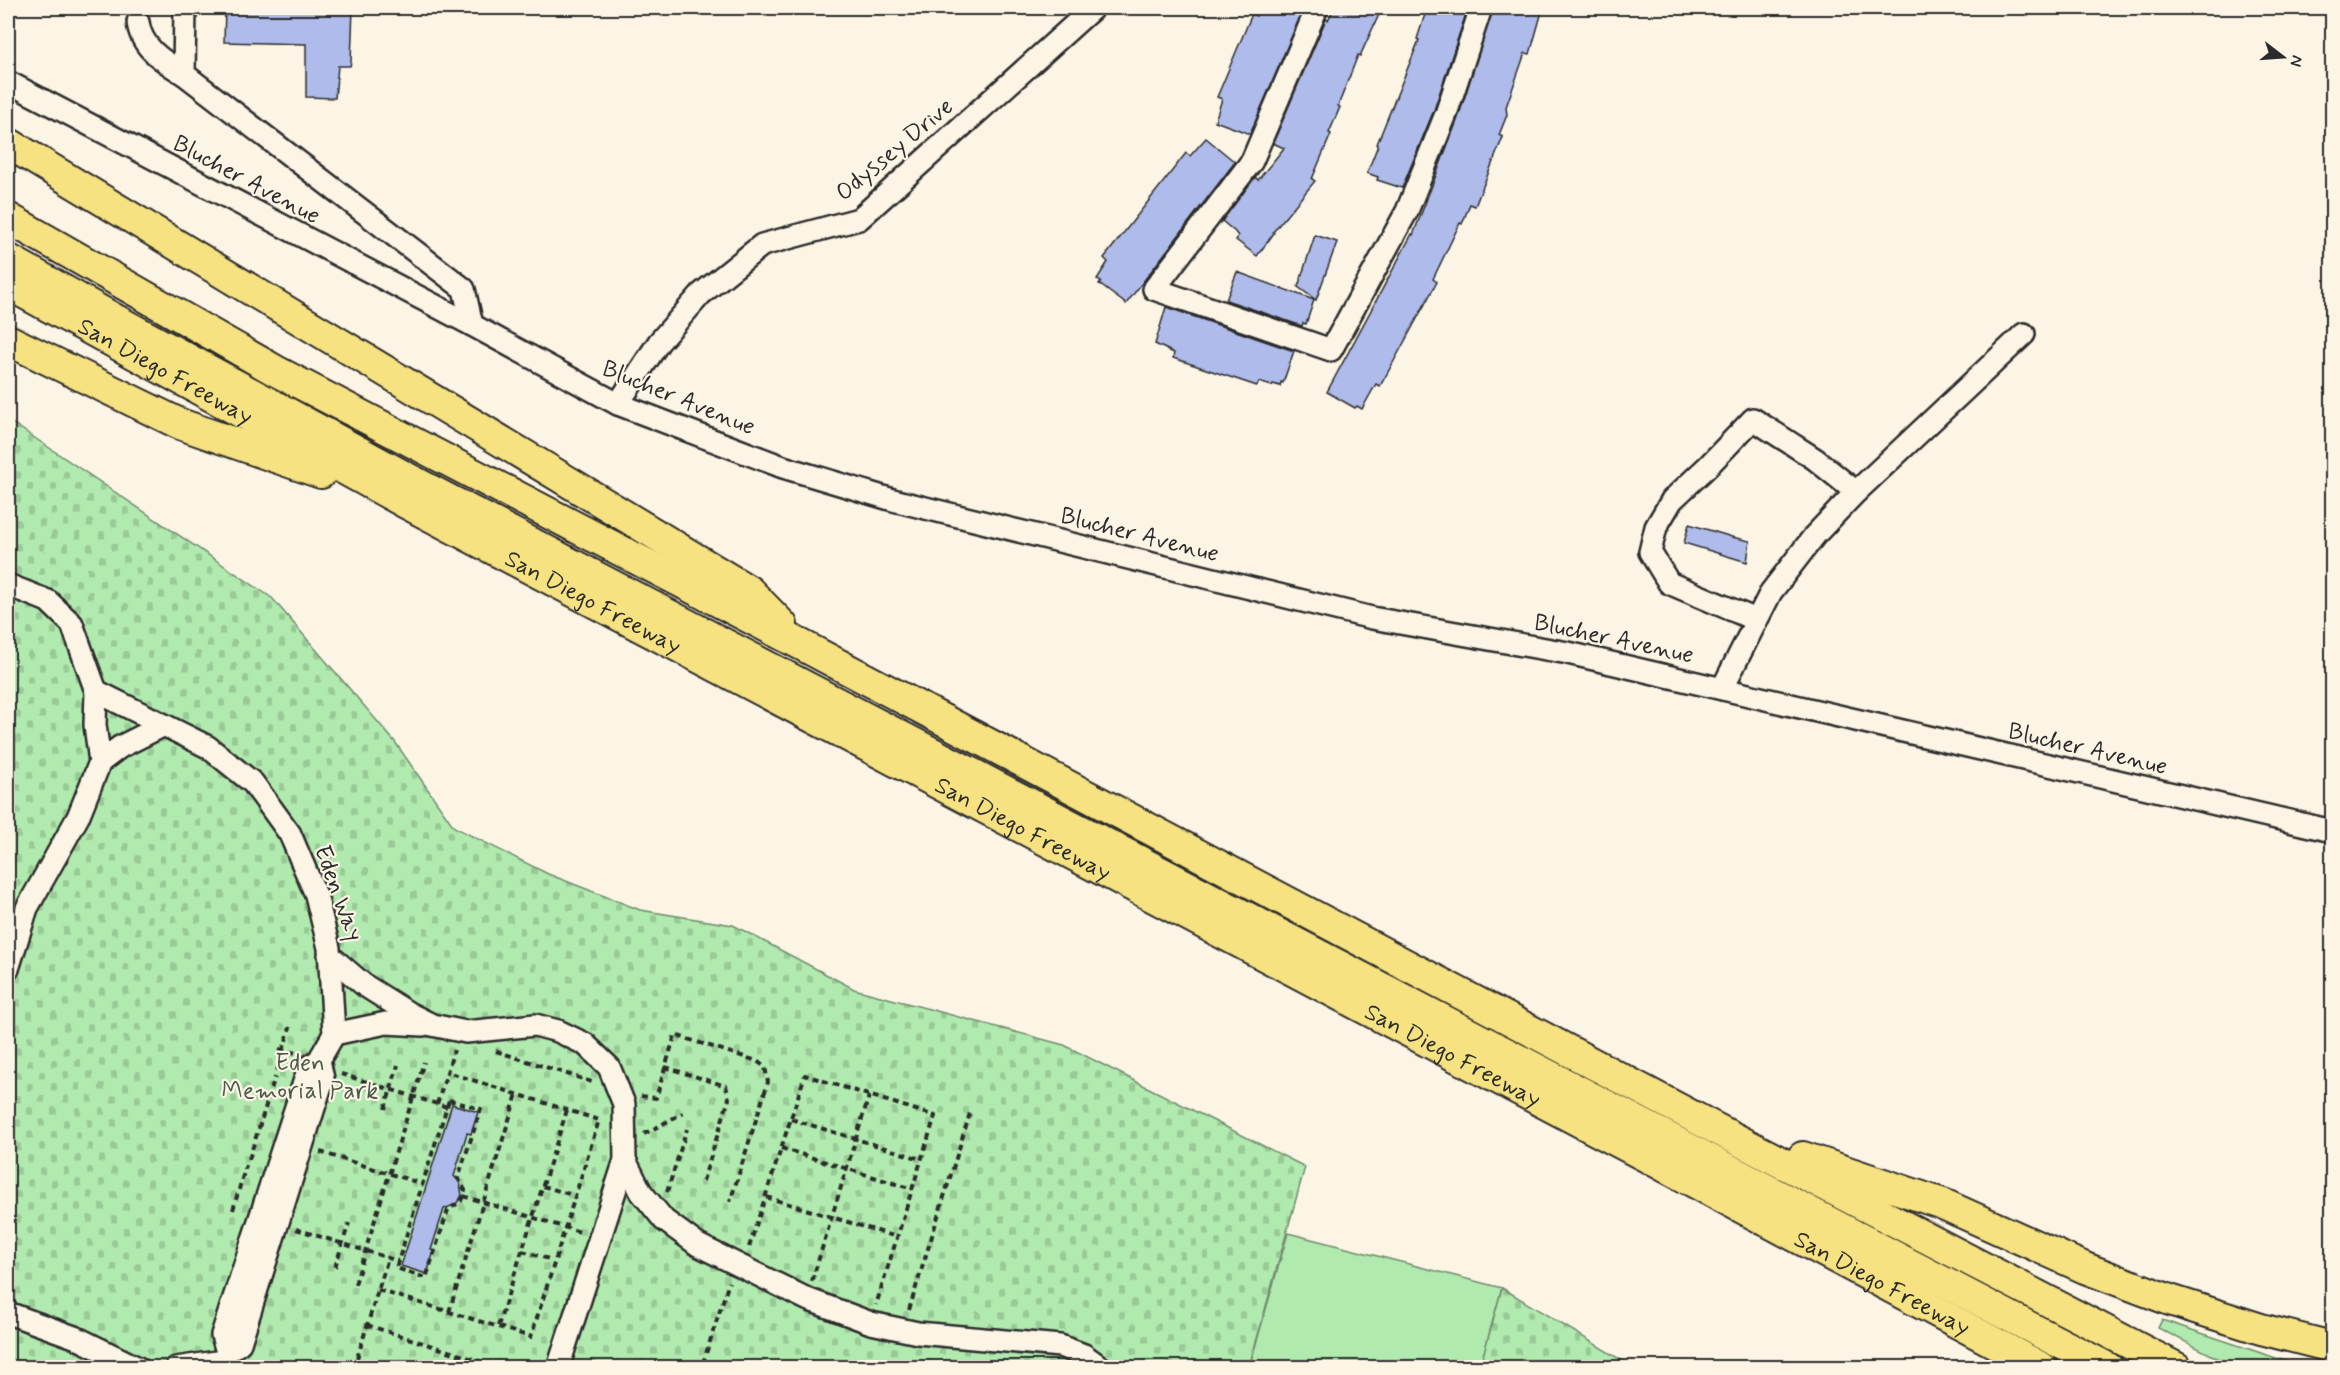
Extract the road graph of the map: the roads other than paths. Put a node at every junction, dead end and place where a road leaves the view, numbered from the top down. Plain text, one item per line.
1 (185, 8) edge
2 (1094, 8) edge
3 (1317, 8) edge
4 (1481, 8) edge
5 (138, 22) dead end
6 (183, 74) junction
7 (8, 82) edge
8 (8, 143) edge
9 (8, 218) edge
10 (8, 259) edge
11 (8, 284) edge
12 (472, 325) junction
13 (2024, 334) dead end
14 (8, 340) edge
15 (618, 404) junction
16 (1856, 492) junction
17 (406, 503) junction
18 (8, 585) edge
19 (1756, 620) junction
20 (798, 643) junction
21 (1722, 689) junction
22 (96, 691) junction
23 (164, 725) junction
24 (100, 762) junction
25 (2332, 831) edge
26 (329, 955) junction
27 (8, 969) edge
28 (432, 1026) junction
29 (334, 1034) junction
30 (320, 1064) junction
31 (1709, 1125) junction
32 (625, 1152) junction
33 (8, 1313) edge
34 (2332, 1347) edge
35 (225, 1360) edge
36 (138, 1368) edge
37 (177, 1368) edge
38 (558, 1368) edge
39 (1102, 1368) edge
40 (2042, 1368) edge
41 (2108, 1368) edge
42 (2176, 1368) edge

1 - 6 street
2 - 15 street, Odyssey Drive
3 - 4 street
5 - 6 street
6 - 12 street
7 - 12 street, Blucher Avenue
8 - 20 highway
9 - 20 highway
10 - 41 highway
11 - 17 highway, San Diego Freeway
12 - 15 street, Blucher Avenue
13 - 16 street
14 - 17 highway
15 - 21 street, Blucher Avenue
16 - 19 street
16 - 19 street
17 - 40 highway, San Diego Freeway
18 - 22 street
19 - 21 street
20 - 31 highway
21 - 25 street, Blucher Avenue
22 - 23 street, Eden Way
22 - 24 street
23 - 24 street
23 - 26 street, Eden Way
24 - 27 street
26 - 28 street, Eden Way
26 - 29 street
28 - 29 street
28 - 32 street, Eden Way
29 - 30 street
30 - 35 street
30 - 35 street
31 - 34 highway
31 - 42 highway
32 - 38 street
32 - 39 street
33 - 36 street
35 - 37 street

